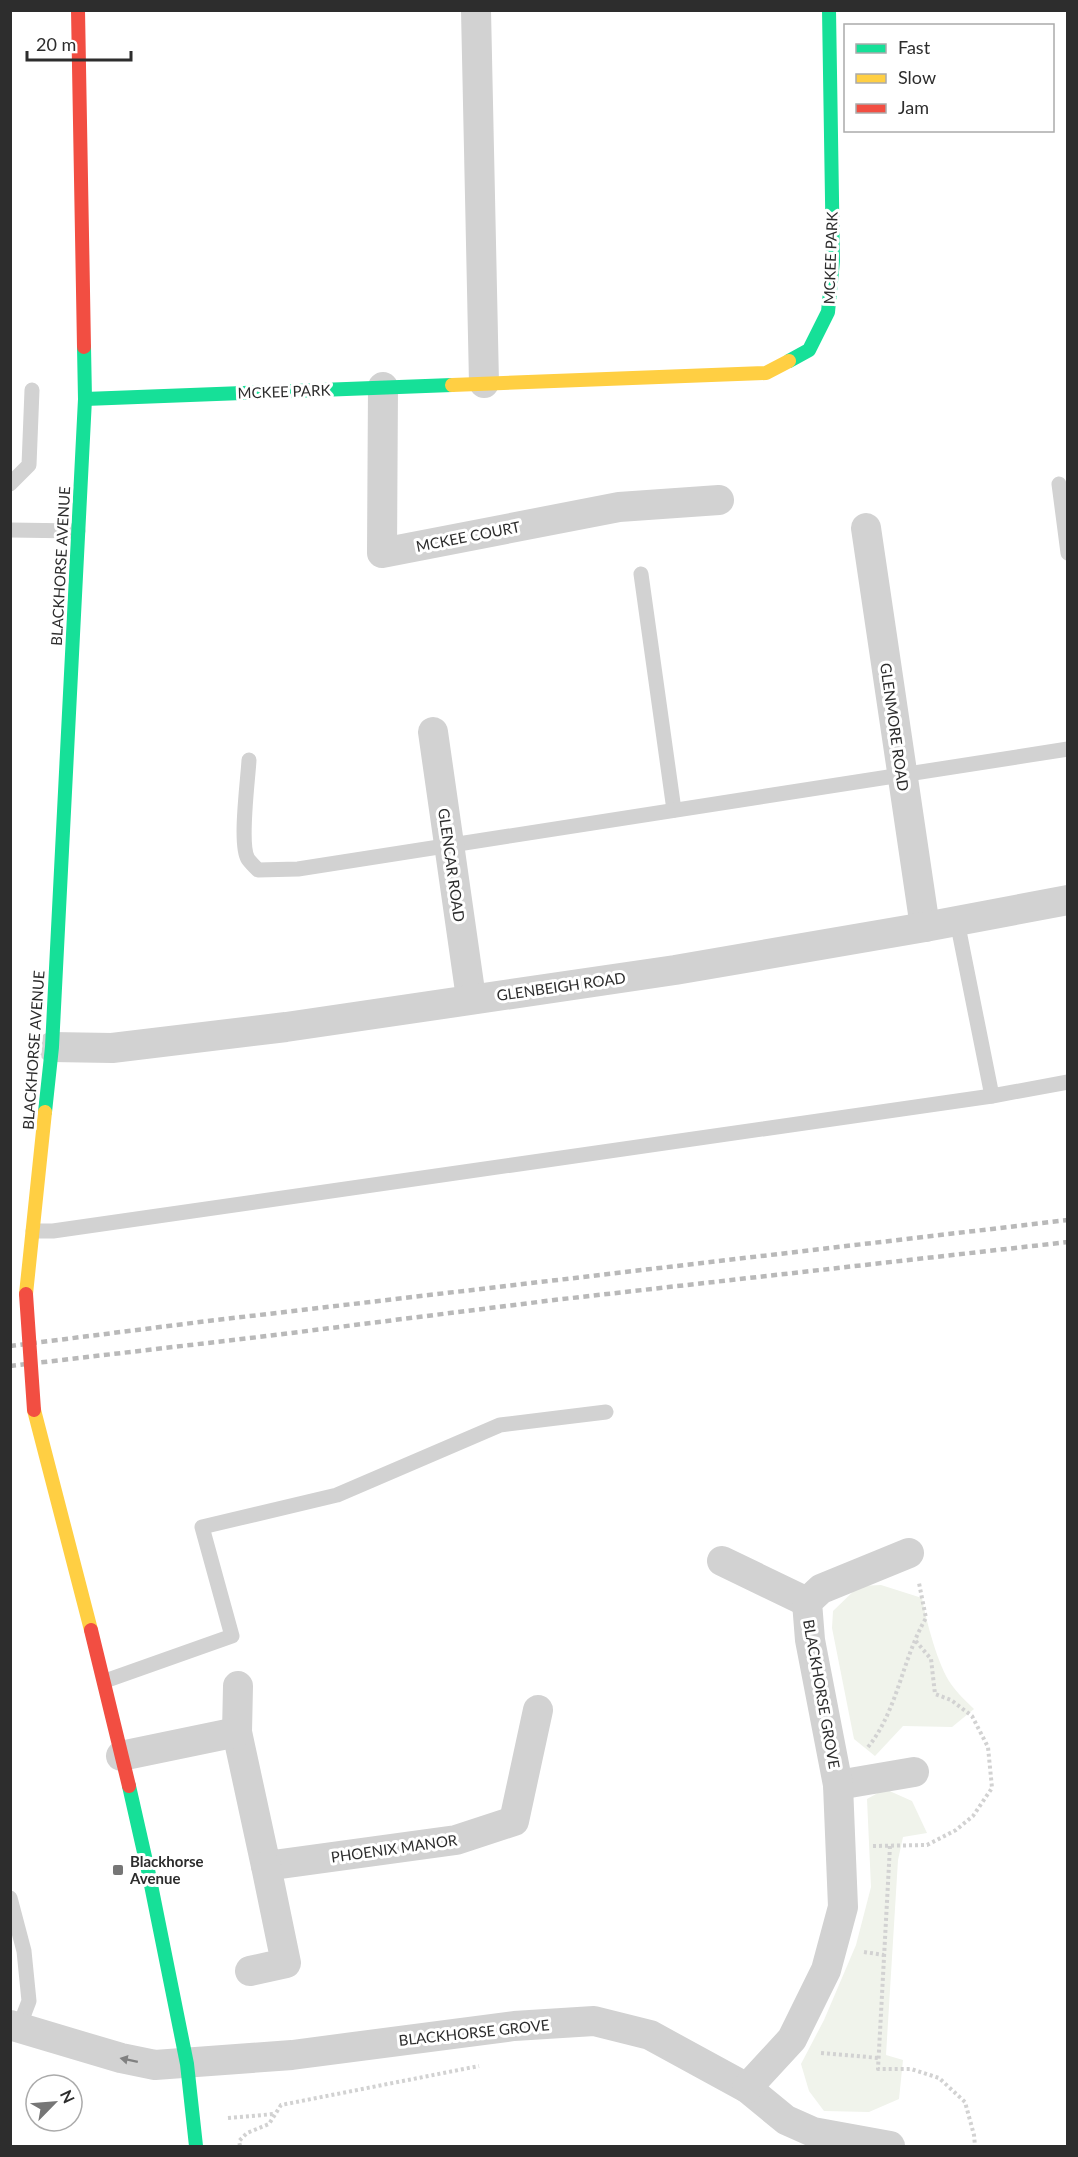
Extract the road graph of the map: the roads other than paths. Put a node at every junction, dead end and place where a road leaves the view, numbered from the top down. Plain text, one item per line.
1 (78, 10) edge
2 (476, 10) edge
3 (829, 10) edge
4 (484, 383) junction
5 (382, 387) junction
6 (32, 390) dead end
7 (85, 399) junction
8 (10, 484) edge
9 (1059, 484) dead end
10 (719, 500) dead end
11 (866, 528) dead end
12 (10, 530) edge
13 (78, 531) junction
14 (1068, 553) edge
15 (641, 574) dead end
16 (433, 732) dead end
17 (1068, 748) edge
18 (249, 760) dead end
19 (902, 775) junction
20 (674, 810) junction
21 (449, 845) junction
22 (1068, 900) edge
23 (957, 921) junction
24 (925, 927) junction
25 (471, 998) junction
26 (52, 1047) junction
27 (1068, 1082) edge
28 (992, 1096) junction
29 (33, 1231) junction
30 (606, 1412) dead end
31 (909, 1553) road end
32 (722, 1561) dead end
33 (807, 1602) junction
34 (105, 1681) junction
35 (238, 1686) dead end
36 (538, 1710) dead end
37 (237, 1732) junction
38 (121, 1756) junction
39 (914, 1772) dead end
40 (837, 1785) junction
41 (266, 1866) junction
42 (10, 1898) edge
43 (250, 1971) dead end
44 (15, 2026) edge
45 (187, 2064) junction
46 (747, 2088) junction
47 (196, 2146) edge
48 (890, 2146) edge

1 - 7 main road, BLACKHORSE AVENUE
2 - 4 street
3 - 4 main road, MCKEE PARK
4 - 5 main road, MCKEE PARK
5 - 7 main road, MCKEE PARK
5 - 10 street, MCKEE COURT
6 - 8 lane
7 - 13 main road, BLACKHORSE AVENUE
9 - 14 lane
11 - 19 street, GLENMORE ROAD
12 - 13 lane
13 - 26 main road, BLACKHORSE AVENUE
15 - 20 lane
16 - 21 street, GLENCAR ROAD
17 - 19 lane
18 - 21 lane
19 - 20 lane
19 - 24 street, GLENMORE ROAD
20 - 21 lane
21 - 25 street, GLENCAR ROAD
22 - 23 street, GLENBEIGH ROAD
23 - 24 street, GLENBEIGH ROAD
23 - 28 lane
24 - 25 street, GLENBEIGH ROAD
25 - 26 street, GLENBEIGH ROAD
26 - 29 main road, BLACKHORSE AVENUE
27 - 28 lane
28 - 29 lane
29 - 34 main road, BLACKHORSE AVENUE, bridge
30 - 34 lane
31 - 33 street, BLACKHORSE GROVE
32 - 33 street, BLACKHORSE GROVE
33 - 40 street, BLACKHORSE GROVE
34 - 38 main road, BLACKHORSE AVENUE
35 - 37 street
36 - 41 street, PHOENIX MANOR
37 - 38 street
37 - 41 street
38 - 45 main road, BLACKHORSE AVENUE
39 - 40 street, BLACKHORSE GROVE
40 - 46 street, BLACKHORSE GROVE
41 - 43 street
42 - 44 lane
45 -> 44 street, BLACKHORSE GROVE
45 - 46 street, BLACKHORSE GROVE
45 - 47 main road, BLACKHORSE AVENUE
46 - 48 street, BLACKHORSE GROVE

